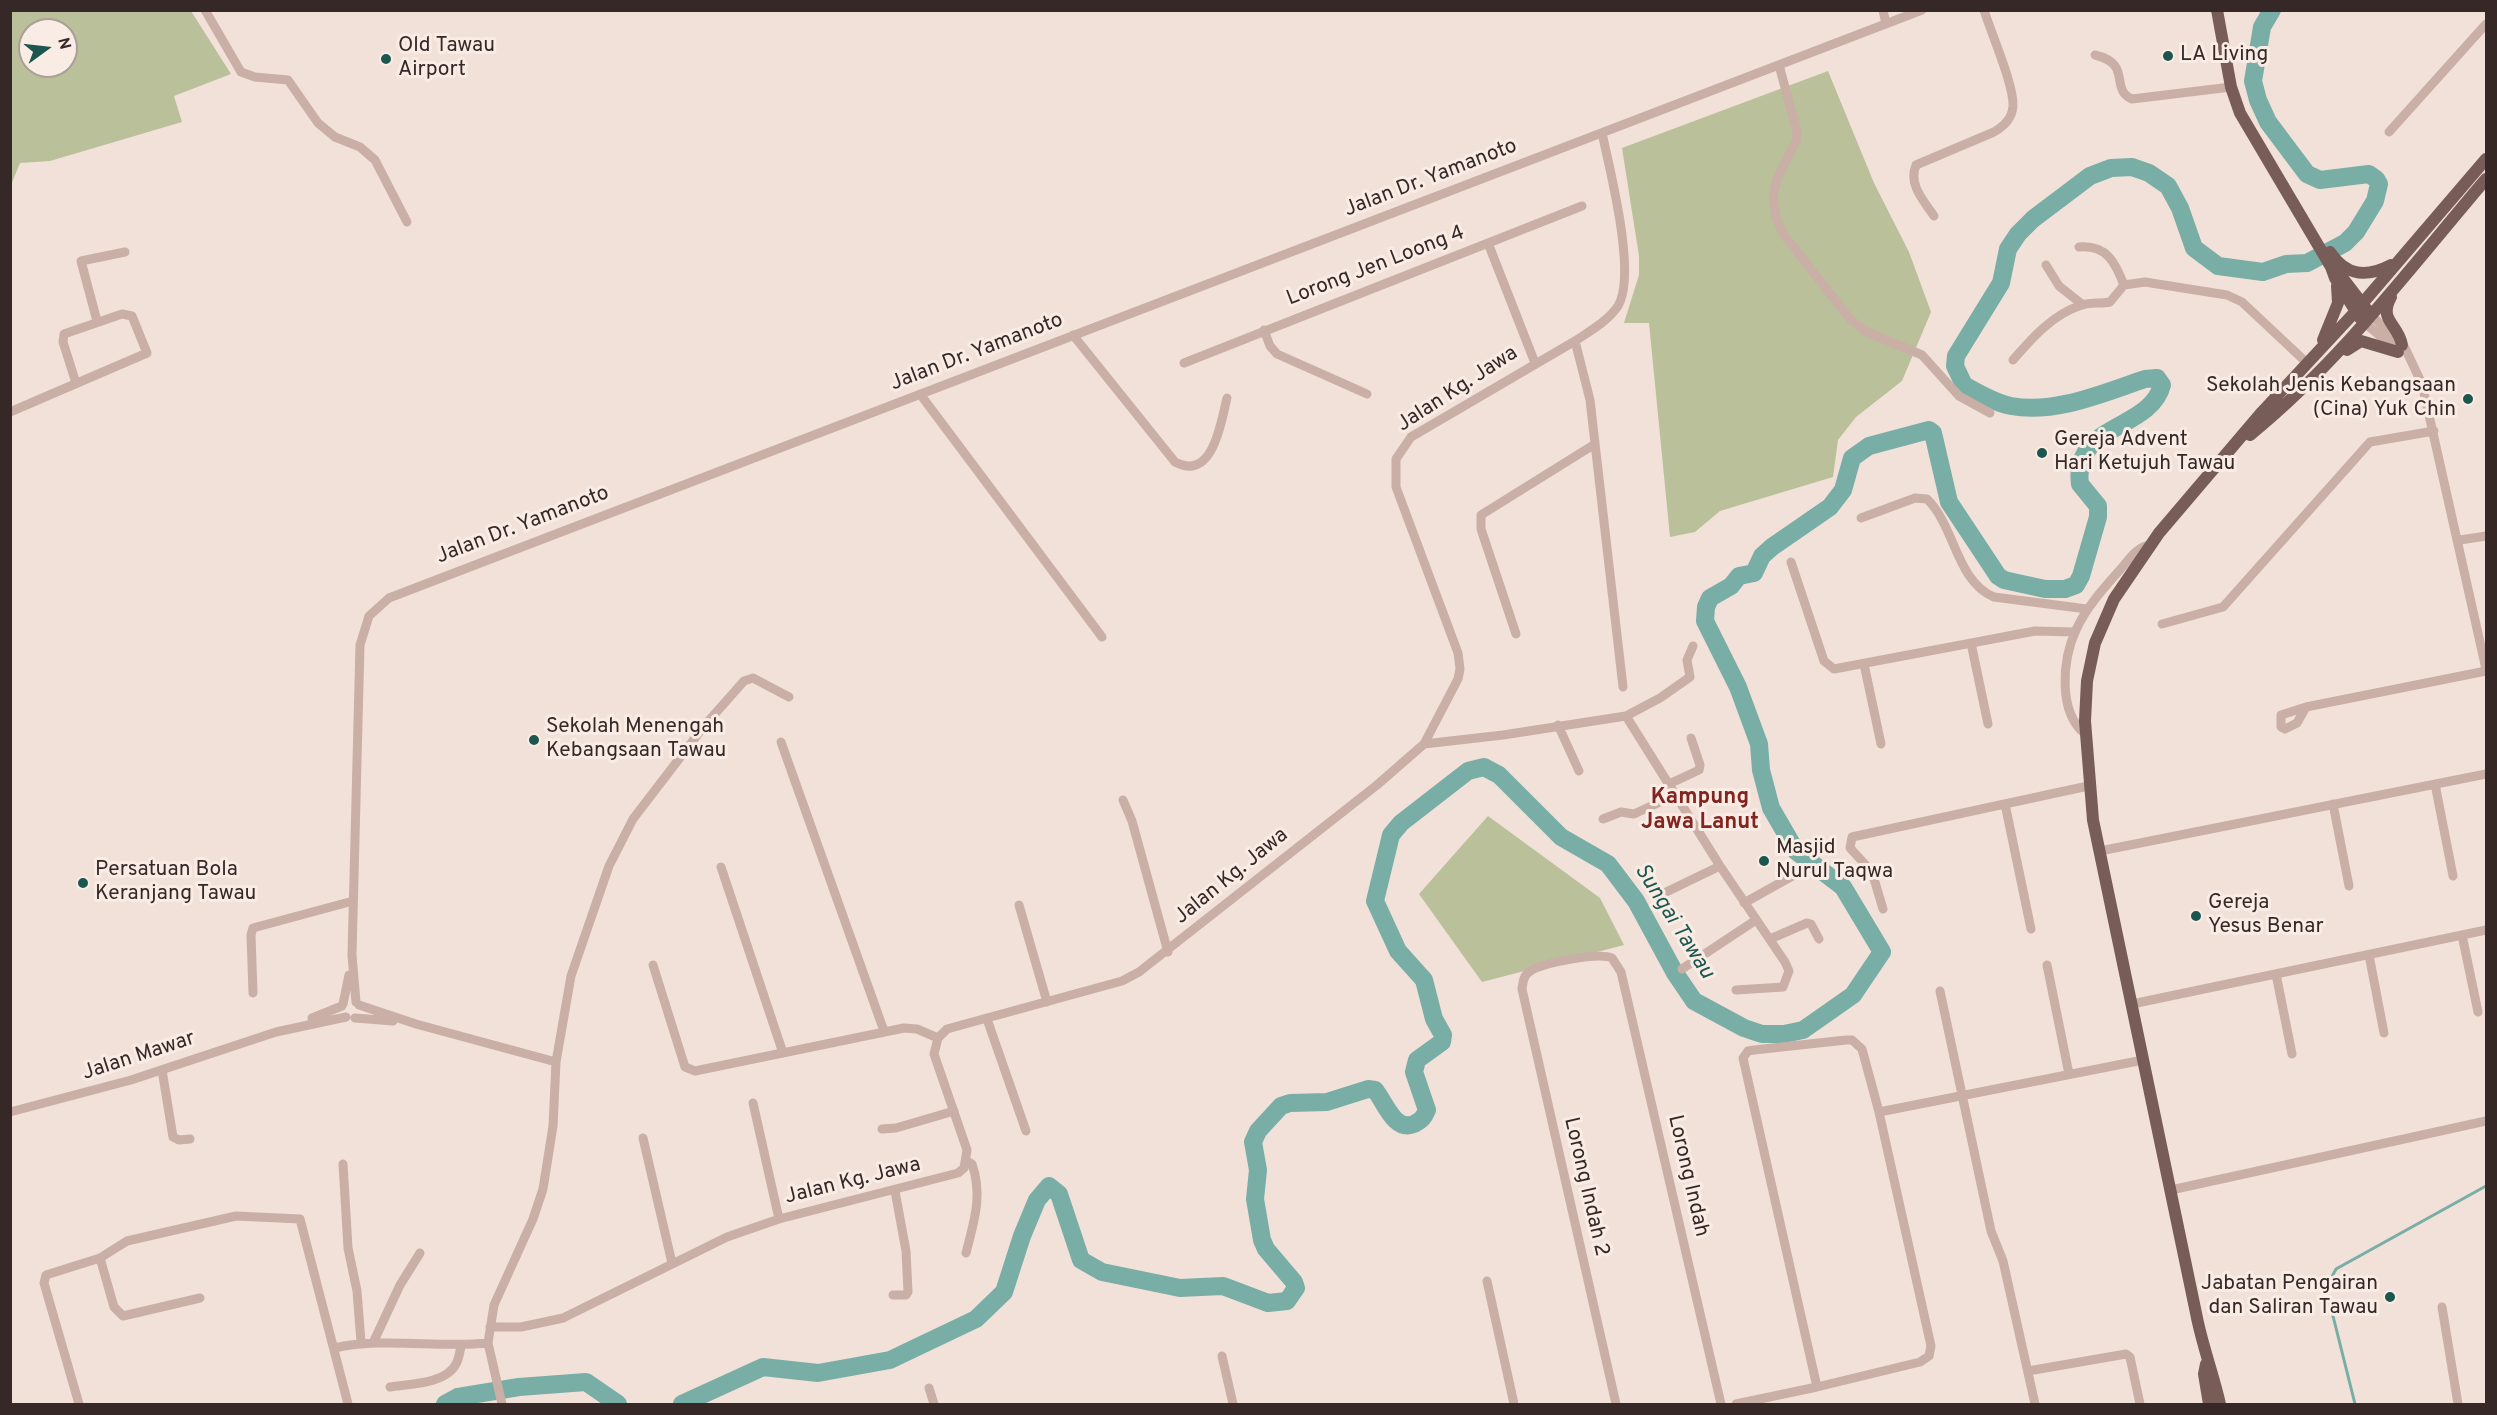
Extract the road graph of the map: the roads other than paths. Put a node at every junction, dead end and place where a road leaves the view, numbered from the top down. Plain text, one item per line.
1 (205, 10) edge
2 (211, 10) edge
3 (1883, 10) edge
4 (1922, 10) edge
5 (1984, 10) edge
6 (2217, 10) edge
7 (212, 23) junction
8 (1886, 24) junction
9 (2487, 24) edge
10 (2095, 55) dead end
11 (1779, 65) junction
12 (2231, 87) junction
13 (2389, 132) dead end
14 (1602, 133) junction
15 (2487, 159) edge
16 (2487, 179) edge
17 (1582, 206) dead end
18 (1934, 216) dead end
19 (407, 222) dead end
20 (1488, 243) junction
21 (2079, 247) dead end
22 (125, 252) dead end
23 (2395, 263) junction
24 (2046, 265) dead end
25 (2334, 270) junction
26 (2406, 273) junction
27 (2124, 285) junction
28 (2083, 305) junction
29 (2358, 308) junction
30 (2368, 319) junction
31 (97, 321) junction
32 (1264, 330) junction
33 (1073, 335) junction
34 (1575, 341) junction
35 (2400, 348) junction
36 (2013, 360) dead end
37 (2310, 360) junction
38 (1184, 363) dead end
39 (1535, 363) junction
40 (2323, 368) junction
41 (76, 383) junction
42 (920, 394) junction
43 (1367, 394) dead end
44 (1227, 398) dead end
45 (12, 409) edge
46 (1990, 413) dead end
47 (2434, 431) junction
48 (1595, 444) junction
49 (2230, 451) junction
50 (1861, 518) dead end
51 (2487, 536) edge
52 (2460, 540) junction
53 (2150, 545) junction
54 (1791, 562) dead end
55 (2087, 609) junction
56 (2162, 624) dead end
57 (2075, 632) junction
58 (1516, 634) dead end
59 (1102, 637) dead end
60 (1971, 643) junction
61 (1693, 646) dead end
62 (1864, 664) junction
63 (2486, 667) edge
64 (1623, 687) dead end
65 (789, 697) dead end
66 (2306, 706) dead end
67 (1626, 716) junction
68 (1988, 724) dead end
69 (1558, 725) junction
70 (2085, 734) junction
71 (1691, 738) dead end
72 (781, 742) dead end
73 (1425, 744) junction
74 (1881, 744) dead end
75 (1579, 771) dead end
76 (2487, 774) edge
77 (1669, 784) junction
78 (2434, 784) junction
79 (2088, 786) junction
80 (1675, 795) junction
81 (1123, 800) dead end
82 (2005, 804) junction
83 (2333, 804) junction
84 (1603, 819) dead end
85 (2100, 850) junction
86 (1720, 866) junction
87 (721, 867) dead end
88 (1796, 874) dead end
89 (2453, 876) dead end
90 (2349, 886) dead end
91 (1662, 894) dead end
92 (353, 901) junction
93 (1744, 903) junction
94 (1019, 905) dead end
95 (1883, 909) dead end
96 (1756, 920) junction
97 (2031, 929) dead end
98 (2487, 930) edge
99 (2462, 935) junction
100 (1770, 939) junction
101 (1819, 939) dead end
102 (1168, 952) junction
103 (352, 955) junction
104 (2369, 955) junction
105 (653, 965) dead end
106 (2047, 965) dead end
107 (1682, 969) dead end
108 (2276, 974) junction
109 (1525, 977) joint
110 (1736, 990) dead end
111 (1940, 991) dead end
112 (253, 993) dead end
113 (1047, 1002) junction
114 (357, 1004) junction
115 (2132, 1004) junction
116 (343, 1005) junction
117 (2478, 1012) dead end
118 (350, 1018) junction
119 (987, 1019) junction
120 (416, 1024) junction
121 (884, 1031) junction
122 (276, 1032) junction
123 (2384, 1033) dead end
124 (938, 1038) junction
125 (783, 1053) junction
126 (2292, 1054) dead end
127 (2143, 1060) junction
128 (556, 1062) junction
129 (162, 1070) junction
130 (2069, 1074) junction
131 (1962, 1095) junction
132 (753, 1103) dead end
133 (954, 1111) junction
134 (10, 1112) edge
135 (1879, 1112) junction
136 (2487, 1121) edge
137 (882, 1129) dead end
138 (1026, 1131) dead end
139 (643, 1138) dead end
140 (189, 1139) dead end
141 (967, 1161) junction
142 (343, 1164) dead end
143 (2171, 1190) junction
144 (895, 1191) junction
145 (779, 1219) junction
146 (420, 1253) dead end
147 (966, 1253) dead end
148 (100, 1258) junction
149 (672, 1263) junction
150 (1486, 1281) dead end
151 (893, 1295) dead end
152 (200, 1298) dead end
153 (2442, 1307) dead end
154 (490, 1327) junction
155 (360, 1342) junction
156 (373, 1343) junction
157 (488, 1343) junction
158 (461, 1346) junction
159 (334, 1348) junction
160 (1222, 1356) dead end
161 (2028, 1371) junction
162 (390, 1387) dead end
163 (1817, 1387) junction
164 (929, 1388) dead end
165 (501, 1400) edge
166 (76, 1404) edge
167 (348, 1404) edge
168 (934, 1404) edge
169 (1233, 1404) edge
170 (1514, 1404) edge
171 (1616, 1404) edge
172 (1721, 1404) edge
173 (1736, 1404) edge
174 (2035, 1404) edge
175 (2140, 1404) edge
176 (2212, 1404) edge
177 (2458, 1404) edge

1 - 7 street
2 - 7 street
3 - 8 street
4 - 8 street, Jalan Dr. Yamanoto
5 - 18 street
6 - 12 main road
7 - 19 street
8 - 11 street, Jalan Dr. Yamanoto
9 - 13 street
10 - 12 street
11 - 14 street, Jalan Dr. Yamanoto
11 - 46 street
12 - 25 main road
14 - 33 street, Jalan Dr. Yamanoto
14 - 34 street, Jalan Kg. Jawa
15 - 23 main road
16 - 26 main road
17 - 20 street, Lorong Jen Loong 4
20 - 32 street, Lorong Jen Loong 4
20 - 39 street
21 - 27 street
22 - 31 street
23 - 25 main road
23 - 29 main road
24 - 28 street
25 - 29 main road
25 - 37 main road
26 - 30 main road
26 - 35 main road
27 - 28 street
27 - 37 street
28 - 36 street
29 - 30 main road
29 - 37 main road
30 - 35 street
30 - 40 main road
31 - 41 street
31 - 41 street
32 - 38 street, Lorong Jen Loong 4
32 - 43 street
33 - 42 street, Jalan Dr. Yamanoto
33 - 44 street
34 - 39 street, Jalan Kg. Jawa
34 - 48 street
35 - 40 main road
35 - 47 street
37 - 49 main road
39 - 73 street, Jalan Kg. Jawa
40 - 49 main road
41 - 45 street
42 - 59 street
42 - 92 street, Jalan Dr. Yamanoto
47 - 52 street
47 - 56 street
48 - 58 street
48 - 64 street
49 - 53 main road
50 - 55 street
51 - 52 street
52 - 63 street
53 - 55 street
53 - 70 main road
54 - 62 street
55 - 57 street
57 - 60 street
57 - 70 street
60 - 62 street
60 - 68 street
61 - 67 street
62 - 74 street
63 - 66 street
65 - 128 street
67 - 69 street
67 - 77 street
69 - 73 street
69 - 75 street
70 - 79 main road
71 - 77 street
72 - 121 street
73 - 102 street, Jalan Kg. Jawa
76 - 78 street
77 - 80 street
78 - 83 street
78 - 89 street
79 - 82 street
79 - 85 main road
80 - 84 street
80 - 86 street
81 - 102 street
82 - 95 street
82 - 97 street
83 - 85 street
83 - 90 street
85 - 115 main road
86 - 91 street
86 - 93 street
87 - 125 street
88 - 93 street
92 - 103 street, Jalan Dr. Yamanoto
92 - 112 street
93 - 96 street
94 - 113 street
96 - 100 street
96 - 107 street
98 - 99 street
99 - 104 street
99 - 117 street
100 - 101 street
100 - 110 street
102 - 113 street, Jalan Kg. Jawa
103 - 114 street, Jalan Dr. Yamanoto
103 - 116 street, Jalan Dr. Yamanoto
104 - 108 street
104 - 123 street
105 - 125 street
106 - 130 street
108 - 115 street
108 - 126 street
109 - 171 street, Lorong Indah 2
109 - 172 street, Lorong Indah
111 - 131 street
113 - 119 street, Jalan Kg. Jawa
114 - 116 street
114 - 118 street
114 - 120 street
115 - 127 main road
116 - 118 street
116 - 122 street
118 - 120 street
118 - 122 street
119 - 124 street, Jalan Kg. Jawa
119 - 138 street
120 - 128 street
121 - 124 street
121 - 125 street
122 - 129 street, Jalan Mawar
124 - 133 street
127 - 130 street
127 - 143 main road
128 - 154 street
129 - 134 street, Jalan Mawar
129 - 140 street
130 - 131 street
131 - 135 street
131 - 161 street
132 - 145 street
133 - 137 street
133 - 141 street
135 - 163 street
135 - 163 street
136 - 143 street
139 - 149 street
141 - 144 street, Jalan Kg. Jawa
141 - 147 street
142 - 155 street
143 - 176 main road
144 - 145 street, Jalan Kg. Jawa
144 - 151 street
145 - 149 street, Jalan Kg. Jawa
146 - 156 street
148 - 152 street
148 - 159 street
148 - 166 street
149 - 154 street, Jalan Kg. Jawa
150 - 170 street
153 - 177 street
154 - 157 street
155 - 156 street
155 - 159 street
156 - 158 street
157 - 158 street
157 - 165 street
158 - 162 street
159 - 167 street
160 - 169 street
161 - 174 street
161 - 175 street
163 - 173 street
164 - 168 street

